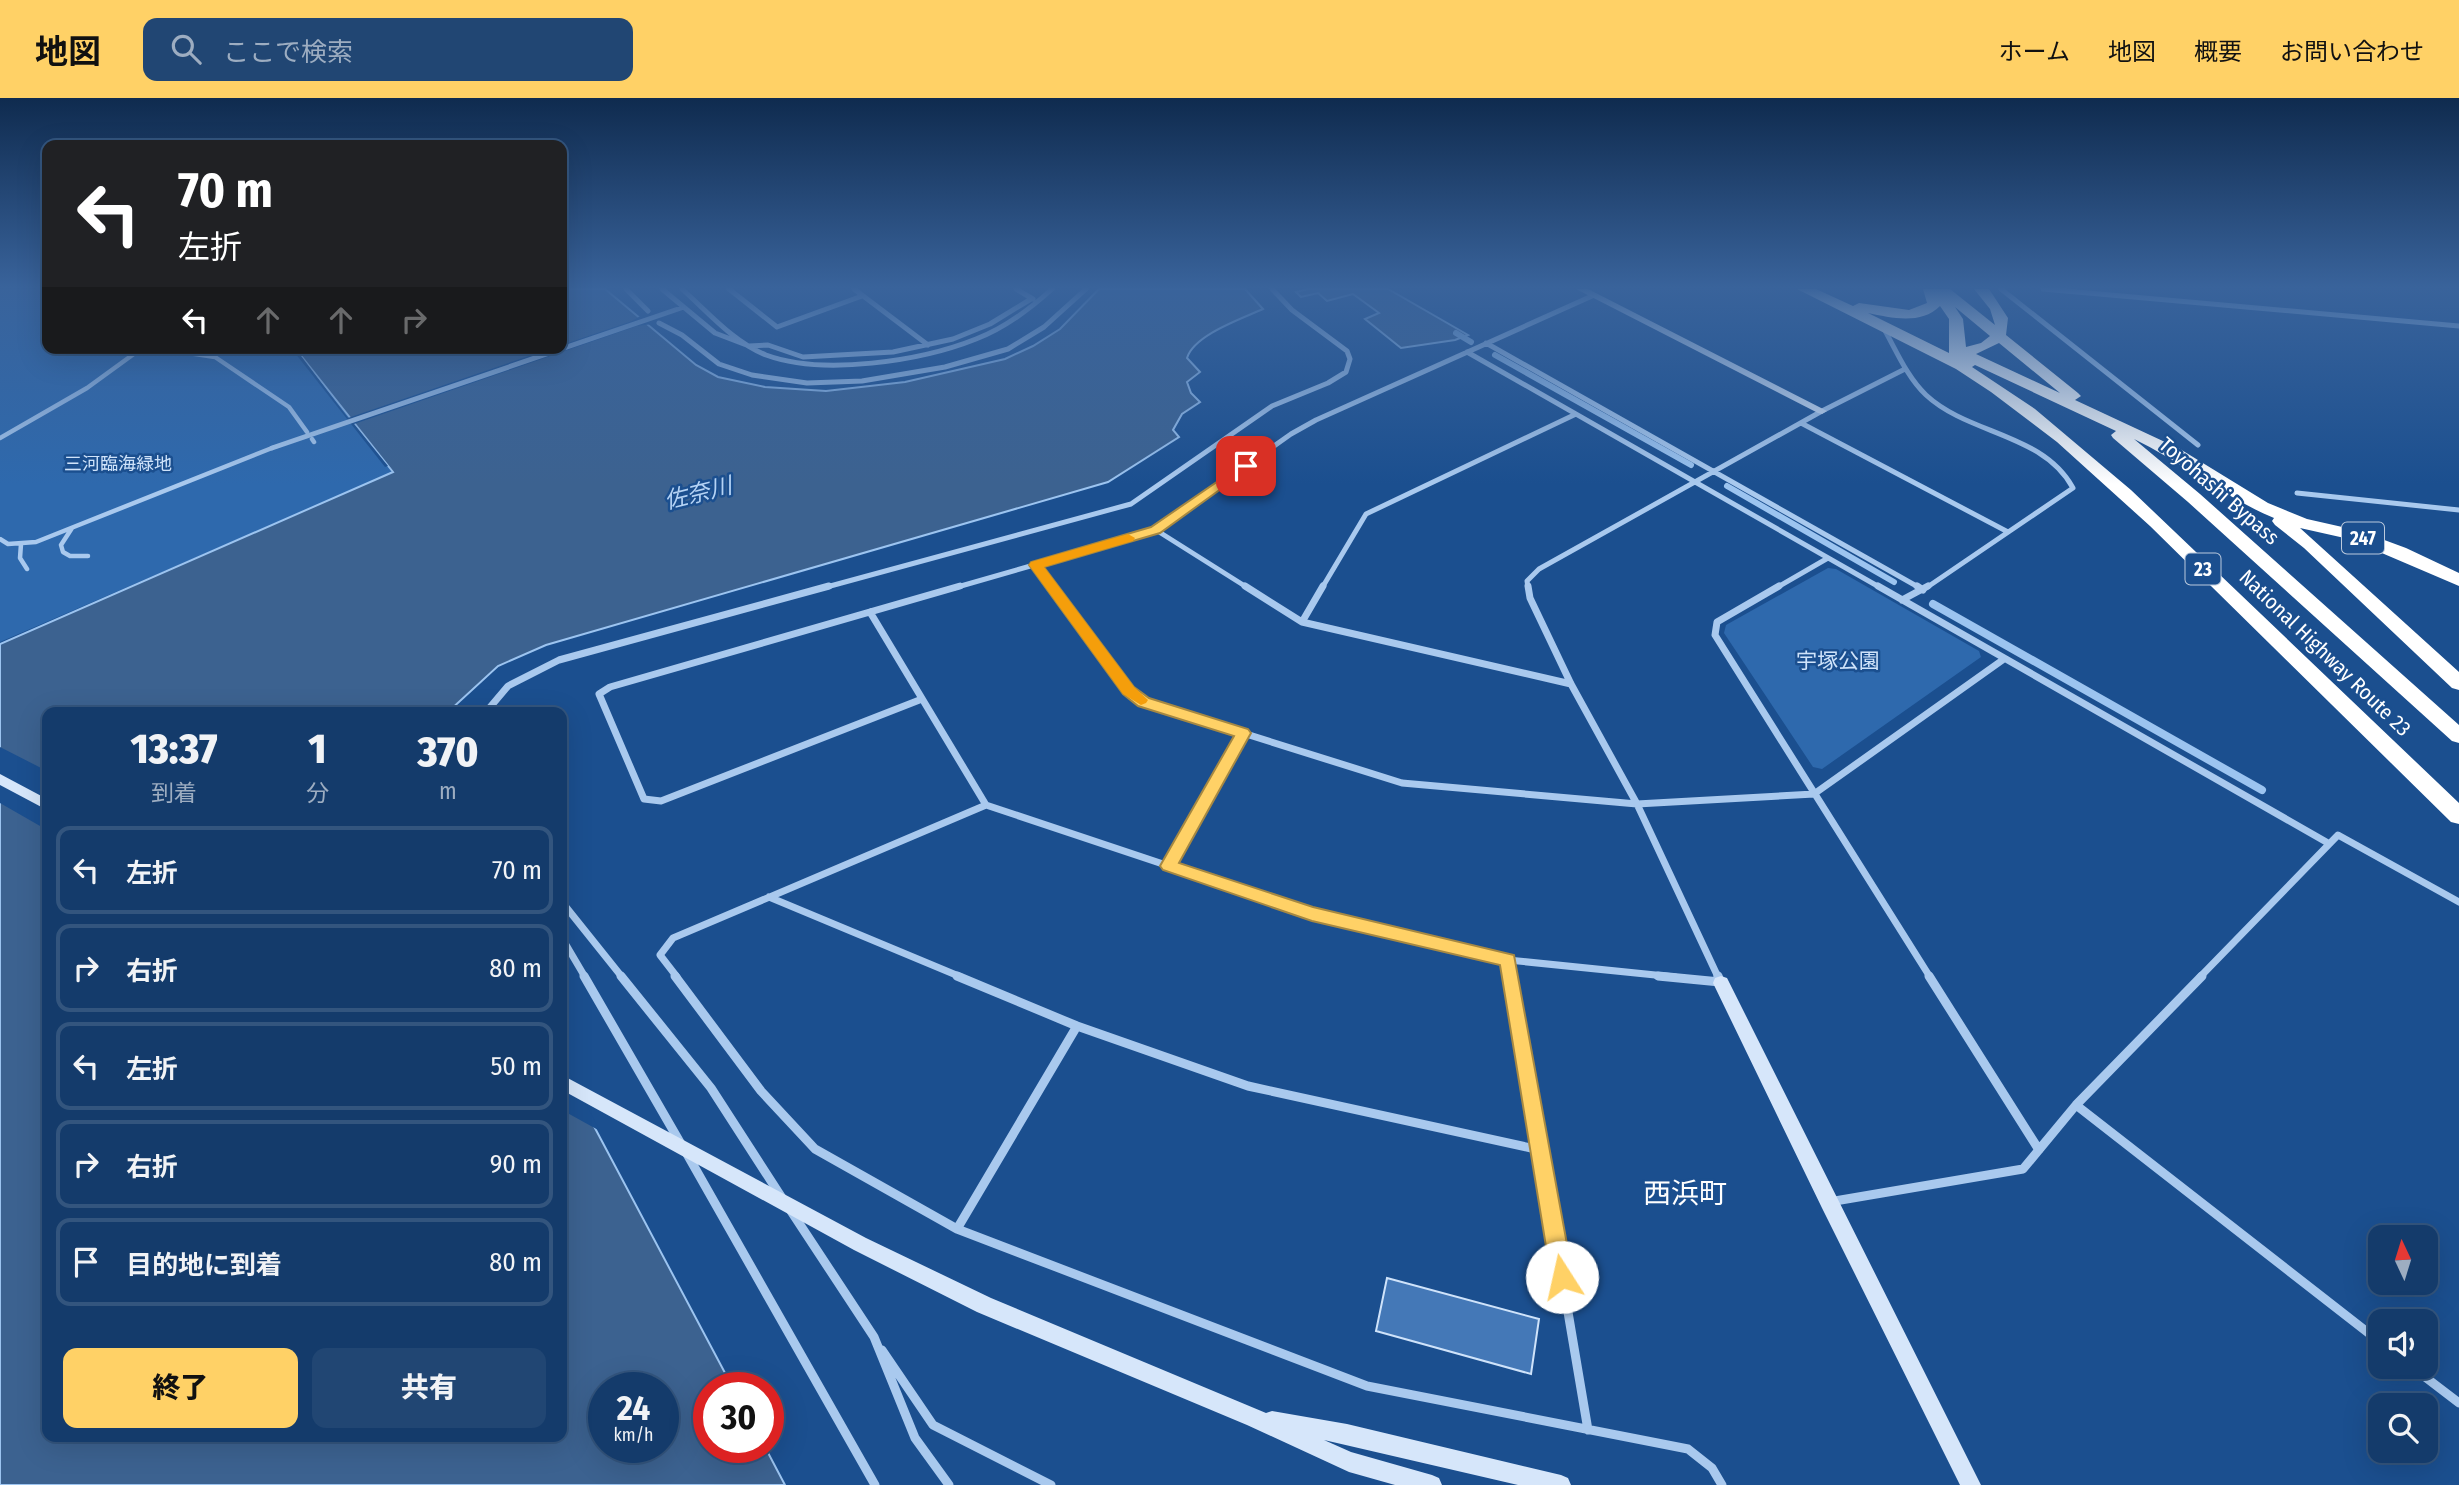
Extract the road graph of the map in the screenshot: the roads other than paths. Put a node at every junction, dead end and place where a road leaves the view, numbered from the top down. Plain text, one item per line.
1 (134, 354) edge
2 (195, 354) edge
3 (548, 354) edge
4 (702, 354) edge
5 (763, 354) edge
6 (793, 354) edge
7 (870, 354) edge
8 (913, 354) edge
9 (995, 354) edge
10 (1348, 354) edge
11 (1463, 354) edge
12 (1470, 354) edge
13 (1505, 354) edge
14 (1707, 354) edge
15 (1897, 354) edge
16 (1939, 354) edge
17 (1960, 354) edge
18 (1963, 354) edge
19 (2006, 354) edge
20 (2024, 354) edge
21 (2034, 354) edge
22 (2083, 354) edge
23 (1905, 369) junction
24 (2048, 392) junction
25 (1822, 411) junction
26 (1576, 414) junction
27 (1801, 424) junction
28 (307, 432) dead end
29 (0, 438) edge
30 (2198, 445) dead end
31 (272, 448) joint
32 (1715, 472) junction
33 (1695, 482) junction
34 (2118, 487) junction
35 (2297, 493) dead end
36 (2262, 507) junction
37 (2459, 510) edge
38 (73, 526) junction
39 (1156, 530) junction
40 (2008, 532) junction
41 (0, 538) edge
42 (21, 544) junction
43 (88, 556) dead end
44 (1828, 558) junction
45 (1035, 565) junction
46 (27, 569) dead end
47 (2459, 580) edge
48 (1923, 590) junction
49 (1902, 600) junction
50 (870, 612) junction
51 (1302, 622) junction
52 (2004, 659) junction
53 (2459, 682) edge
54 (1571, 684) junction
55 (922, 699) junction
56 (490, 707) edge
57 (2459, 722) edge
58 (1243, 733) junction
59 (2459, 736) edge
60 (0, 779) edge
61 (1814, 794) junction
62 (42, 802) edge
63 (1637, 804) junction
64 (986, 805) junction
65 (2459, 816) edge
66 (2328, 844) junction
67 (1168, 866) junction
68 (769, 897) junction
69 (2459, 902) edge
70 (567, 908) edge
71 (567, 947) edge
72 (1508, 960) junction
73 (1721, 983) junction
74 (1077, 1026) junction
75 (567, 1085) edge
76 (2076, 1105) junction
77 (1540, 1150) junction
78 (2039, 1150) junction
79 (1828, 1202) junction
80 (957, 1229) junction
81 (2368, 1333) edge
82 (874, 1338) junction
83 (2428, 1379) edge
84 (2459, 1403) edge
85 (1254, 1418) junction
86 (1588, 1430) junction
87 (875, 1485) edge
88 (949, 1485) edge
89 (1051, 1485) edge
90 (1432, 1485) edge
91 (1561, 1485) edge
92 (1721, 1485) edge
93 (1971, 1485) edge

1 - 29 lane
2 - 28 lane
3 - 31 street
4 - 9 street
5 - 8 street
6 - 7 street
10 - 56 street
11 - 39 street
12 - 26 street
13 - 32 street
14 - 25 street
15 - 23 street
16 - 34 highway, National Highway Route 23 / 23
17 - 34 highway
18 - 24 highway, 247
19 - 24 highway
20 - 59 highway, Toyohashi Bypass / 23
21 - 57 highway, Toyohashi Bypass
22 - 30 street
23 - 25 street
23 - 40 street
24 - 36 highway, 247
25 - 27 street
26 - 33 street
26 - 51 street
27 - 32 street
27 - 40 street
31 - 38 lane
32 - 33 street
32 - 48 street
33 - 44 street
33 - 54 street
34 - 65 highway, National Highway Route 23 / 23
35 - 37 street
36 - 47 highway, 247
36 - 53 highway
38 - 42 lane
38 - 43 lane
39 - 45 street
39 - 51 street
40 - 48 street
41 - 42 lane
42 - 46 lane
44 - 49 street
44 - 61 street
45 - 50 street
45 - 58 street
48 - 49 street
49 - 52 street
50 - 55 street
50 - 55 street
51 - 54 street
52 - 61 street
52 - 66 street
54 - 63 street
55 - 64 street
58 - 63 street
58 - 67 street
60 - 62 street
61 - 63 street
61 - 78 street
63 - 73 street
64 - 67 street
64 - 68 street
66 - 69 street
66 - 76 street
67 - 72 street
68 - 74 street
68 - 80 street
70 - 82 street
71 - 87 street
72 - 73 street
72 - 77 street
73 - 79 street
74 - 77 street
74 - 80 street
75 - 85 street
76 - 78 street
76 - 81 street
77 - 86 street
78 - 79 street
79 - 93 street
80 - 86 street
82 - 88 street
82 - 89 street
83 - 84 street
85 - 90 street
85 - 91 street
86 - 92 street

